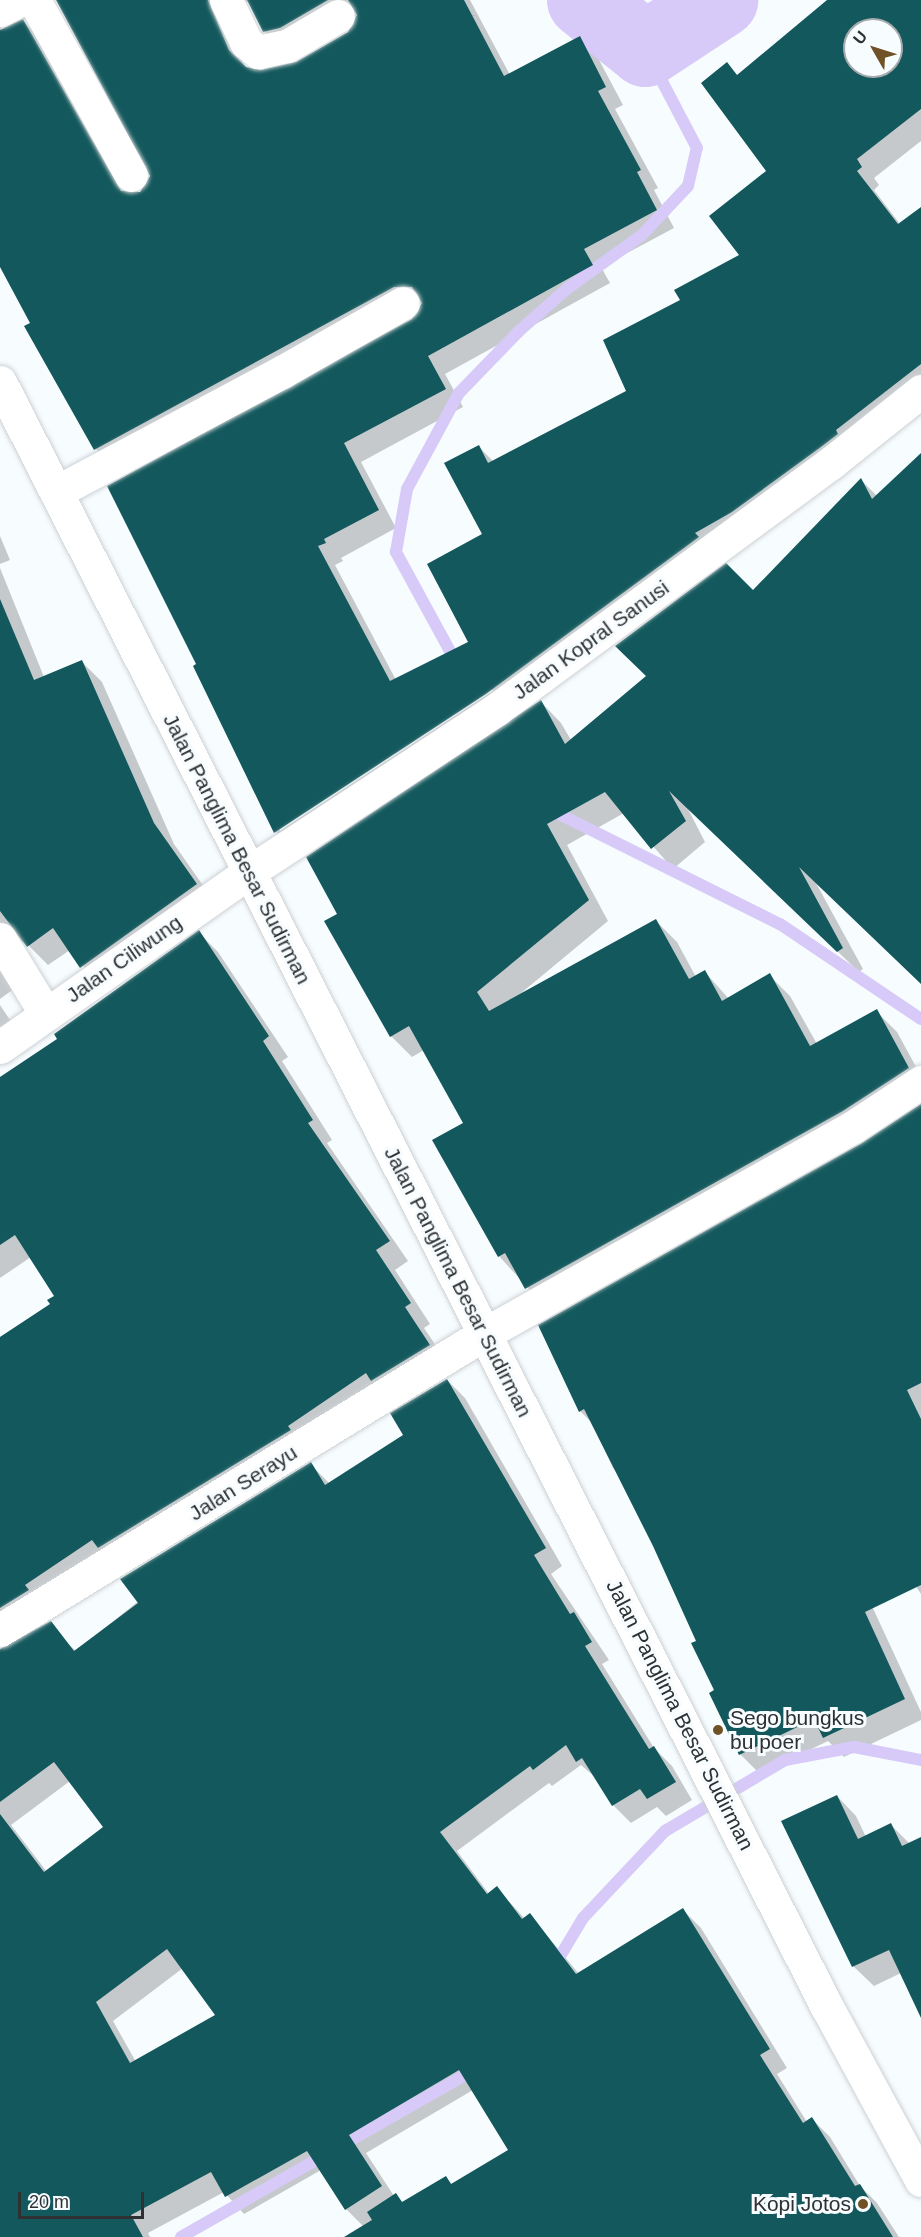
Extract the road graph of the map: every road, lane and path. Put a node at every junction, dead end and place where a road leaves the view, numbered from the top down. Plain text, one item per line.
1 (20, 0) edge
2 (34, 0) edge
3 (226, 0) edge
4 (0, 10) edge
5 (338, 16) dead end
6 (130, 175) dead end
7 (403, 303) dead end
8 (0, 382) edge
9 (921, 391) edge
10 (56, 492) junction
11 (249, 872) junction
12 (0, 939) edge
13 (46, 1014) junction
14 (0, 1047) edge
15 (921, 1082) edge
16 (484, 1334) junction
17 (0, 1630) edge
18 (921, 2180) edge

1 - 4 street
2 - 6 street
3 - 5 street
7 - 10 street
8 - 10 street, Jalan Panglima Besar Sudirman
9 - 11 street, Jalan Kopral Sanusi
10 - 11 street, Jalan Panglima Besar Sudirman
11 - 13 street, Jalan Ciliwung
11 - 16 street, Jalan Panglima Besar Sudirman
12 - 13 street
13 - 14 street, Jalan Ciliwung
15 - 16 street, Jalan Serayu
16 - 17 street, Jalan Serayu
16 - 18 street, Jalan Panglima Besar Sudirman

